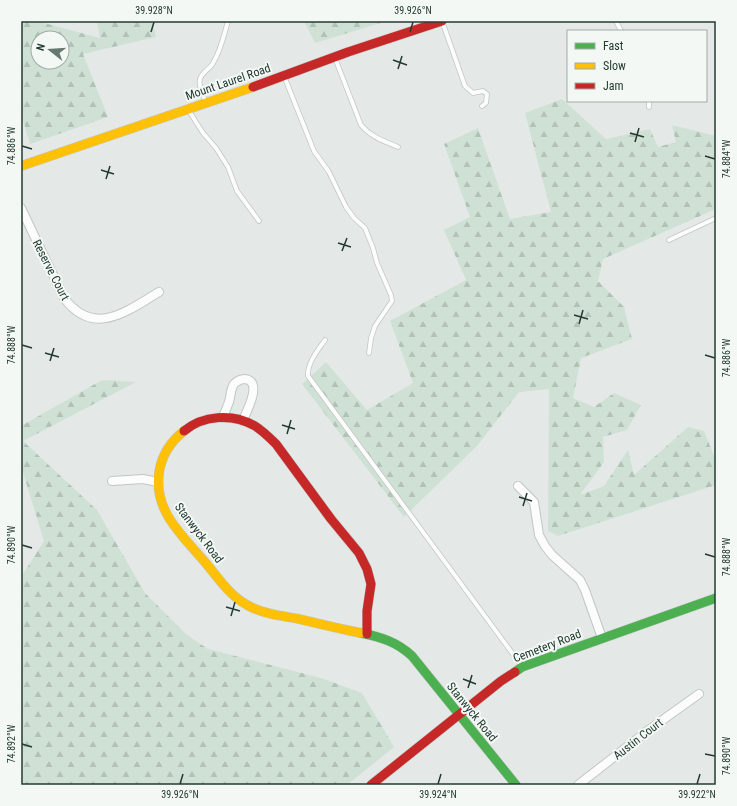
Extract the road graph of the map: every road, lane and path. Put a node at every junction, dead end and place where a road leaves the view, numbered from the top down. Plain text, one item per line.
1 (228, 21) edge
2 (442, 21) edge
3 (616, 21) edge
4 (620, 30) edge
5 (335, 58) junction
6 (284, 76) junction
7 (648, 102) edge
8 (206, 103) junction
9 (482, 106) dead end
10 (649, 107) dead end
11 (188, 109) junction
12 (398, 147) dead end
13 (21, 166) edge
14 (21, 208) edge
15 (716, 218) edge
16 (259, 221) dead end
17 (669, 240) dead end
18 (159, 292) dead end
19 (325, 340) dead end
20 (368, 353) dead end
21 (223, 417) junction
22 (243, 420) junction
23 (112, 481) dead end
24 (158, 482) junction
25 (518, 486) dead end
26 (716, 598) edge
27 (367, 634) junction
28 (602, 638) junction
29 (522, 667) junction
30 (699, 694) dead end
31 (458, 715) junction
32 (371, 785) edge
33 (516, 785) edge
34 (578, 785) edge

1 - 8 lane
2 - 5 street, Mount Laurel Road
2 - 9 lane
3 - 4 lane
5 - 6 street, Mount Laurel Road
5 - 12 lane
6 - 8 street, Mount Laurel Road
6 - 20 lane
7 - 10 lane
8 - 11 street, Mount Laurel Road
11 - 13 street, Mount Laurel Road
11 - 16 lane
14 - 18 street, Reserve Court
15 - 17 lane
19 - 29 lane
21 - 22 street, Stanwyck Road
21 - 22 street
21 - 24 street, Stanwyck Road
22 - 27 street, Stanwyck Road
23 - 24 street
24 - 27 street, Stanwyck Road
25 - 28 street
26 - 28 street, Cemetery Road
27 - 31 street, Stanwyck Road
28 - 29 street, Cemetery Road
29 - 31 street, Cemetery Road
30 - 34 street, Austin Court
31 - 32 street, Cemetery Road
31 - 33 street, Stanwyck Road

